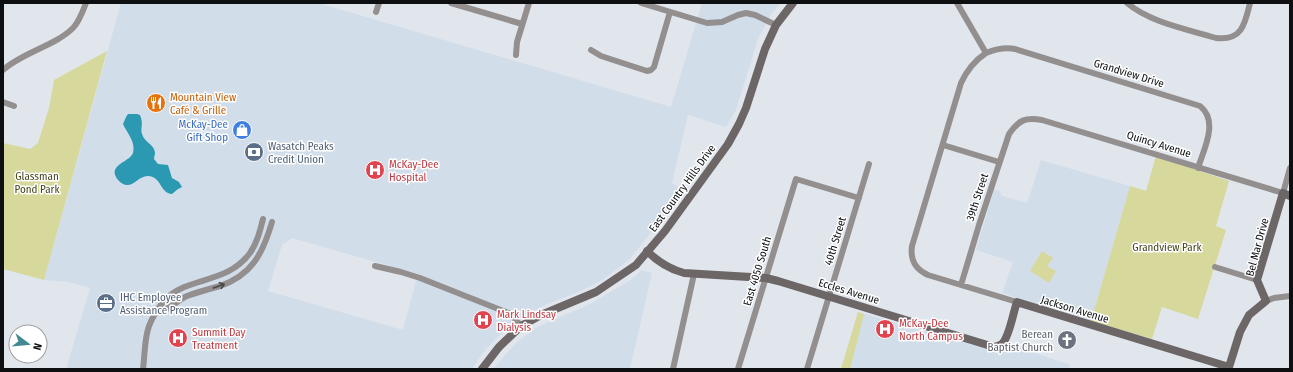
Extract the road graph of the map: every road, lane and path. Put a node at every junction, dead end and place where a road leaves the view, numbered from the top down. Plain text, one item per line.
1 (86, 3) edge
2 (379, 3) edge
3 (451, 3) edge
4 (529, 3) edge
5 (641, 3) edge
6 (793, 3) edge
7 (957, 3) edge
8 (1127, 3) edge
9 (1250, 3) edge
10 (376, 12) dead end
11 (670, 12) junction
12 (522, 24) junction
13 (776, 25) junction
14 (591, 50) dead end
15 (986, 53) junction
16 (516, 55) dead end
17 (3, 70) edge
18 (3, 102) edge
19 (14, 106) dead end
20 (1022, 121) joint
21 (943, 145) junction
22 (999, 162) junction
23 (869, 164) dead end
24 (1198, 168) junction
25 (1290, 168) edge
26 (1286, 194) edge
27 (859, 198) junction
28 (263, 219) dead end
29 (272, 222) dead end
30 (647, 251) junction
31 (913, 263) joint
32 (375, 266) dead end
33 (1214, 267) dead end
34 (694, 274) junction
35 (766, 278) junction
36 (1257, 280) junction
37 (961, 285) junction
38 (1290, 296) edge
39 (829, 297) junction
40 (1266, 301) junction
41 (1017, 302) junction
42 (158, 312) junction
43 (521, 326) junction
44 (1232, 368) edge
45 (143, 369) edge
46 (482, 369) edge
47 (673, 369) edge
48 (738, 369) edge
49 (807, 369) edge

1 - 17 street
2 - 10 street
3 - 12 street
4 - 12 street
5 - 11 street
6 - 13 street, East Country Hills Drive
7 - 15 street
8 - 9 street
11 - 13 street
11 - 14 street
12 - 16 street
13 - 30 street, East Country Hills Drive
15 - 21 street, Grandview Drive
15 - 24 street, Grandview Drive
18 - 19 street
20 - 22 street, 39th Street
20 - 24 street, Quincy Avenue
21 - 22 street
21 - 31 street, Grandview Drive
22 - 37 street, 39th Street
23 - 27 street, 40th Street
24 - 26 street, Quincy Avenue
25 - 26 street, Bel Mar Drive
26 - 36 street, Bel Mar Drive
27 - 35 street, East 4050 South
27 - 39 street, 40th Street
28 - 42 street
42 -> 29 street
30 - 34 street, Eccles Avenue
30 - 43 street, East Country Hills Drive
31 - 37 street, Jackson Avenue
32 - 43 street
33 - 36 street
34 - 35 street, Eccles Avenue
34 - 47 street
35 - 39 street, Eccles Avenue
35 - 48 street, East 4050 South
36 - 40 street, Bel Mar Drive
37 - 41 street, Jackson Avenue
38 - 40 street
39 - 41 street, Eccles Avenue
39 - 49 street, 40th Street
40 - 44 street
41 - 44 street, Jackson Avenue
42 - 45 street
43 - 46 street, East Country Hills Drive

